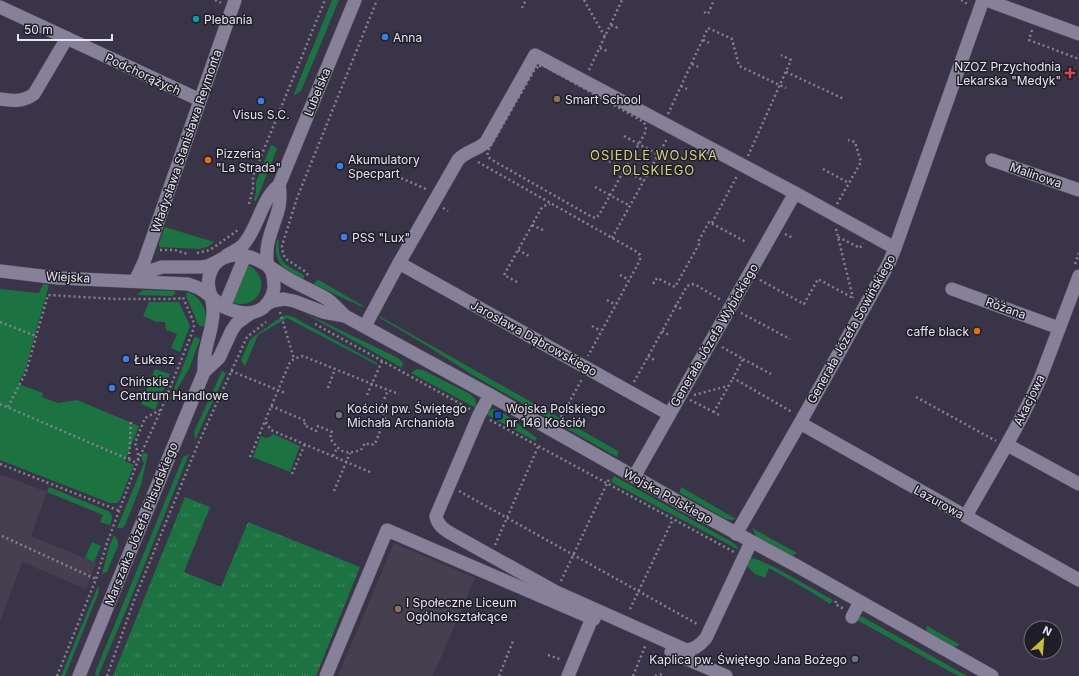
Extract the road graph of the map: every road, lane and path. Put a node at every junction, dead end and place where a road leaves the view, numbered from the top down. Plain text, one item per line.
1 (325, 0) edge
2 (355, 0) edge
3 (377, 0) edge
4 (526, 0) edge
5 (584, 0) edge
6 (622, 0) edge
7 (714, 0) edge
8 (983, 0) edge
9 (986, 0) edge
10 (231, 1) edge
11 (0, 7) edge
12 (522, 8) dead end
13 (704, 12) dead end
14 (611, 25) junction
15 (1033, 27) dead end
16 (618, 28) dead end
17 (1079, 34) edge
18 (605, 37) junction
19 (67, 38) junction
20 (703, 40) junction
21 (709, 43) dead end
22 (600, 48) junction
23 (607, 52) dead end
24 (781, 56) dead end
25 (1079, 59) edge
26 (692, 64) junction
27 (698, 67) dead end
28 (786, 72) junction
29 (583, 84) junction
30 (780, 85) junction
31 (681, 86) junction
32 (786, 88) dead end
33 (688, 89) dead end
34 (844, 99) dead end
35 (0, 100) edge
36 (200, 100) junction
37 (664, 123) junction
38 (670, 135) dead end
39 (624, 136) dead end
40 (848, 140) dead end
41 (638, 144) junction
42 (471, 155) junction
43 (658, 155) junction
44 (992, 160) dead end
45 (610, 161) dead end
46 (743, 165) junction
47 (624, 169) junction
48 (823, 169) dead end
49 (644, 181) junction
50 (849, 183) junction
51 (279, 185) junction
52 (595, 187) dead end
53 (1079, 190) edge
54 (795, 193) junction
55 (610, 195) junction
56 (550, 204) junction
57 (249, 205) dead end
58 (630, 206) junction
59 (832, 213) junction
60 (712, 223) junction
61 (532, 225) junction
62 (240, 227) dead end
63 (545, 232) dead end
64 (782, 232) dead end
65 (838, 236) junction
66 (612, 238) junction
67 (793, 238) dead end
68 (746, 242) dead end
69 (860, 248) dead end
70 (895, 248) junction
71 (518, 250) junction
72 (245, 256) junction
73 (184, 257) dead end
74 (531, 257) dead end
75 (220, 260) junction
76 (399, 263) junction
77 (268, 266) junction
78 (0, 271) edge
79 (620, 276) dead end
80 (1079, 276) edge
81 (308, 278) dead end
82 (756, 278) dead end
83 (629, 280) junction
84 (135, 281) junction
85 (517, 282) dead end
86 (652, 282) dead end
87 (952, 289) dead end
88 (182, 291) dead end
89 (211, 296) junction
90 (182, 298) junction
91 (853, 298) junction
92 (606, 300) dead end
93 (855, 303) dead end
94 (267, 304) junction
95 (724, 304) dead end
96 (616, 305) junction
97 (675, 305) junction
98 (224, 307) junction
99 (683, 310) dead end
100 (285, 311) dead end
101 (251, 313) junction
102 (736, 313) dead end
103 (345, 316) junction
104 (271, 319) dead end
105 (0, 322) edge
106 (314, 323) dead end
107 (365, 326) junction
108 (592, 326) dead end
109 (1060, 328) junction
110 (602, 331) junction
111 (662, 331) junction
112 (670, 335) dead end
113 (36, 336) junction
114 (790, 339) dead end
115 (717, 344) dead end
116 (648, 356) junction
117 (294, 359) junction
118 (586, 359) dead end
119 (743, 359) junction
120 (382, 361) junction
121 (656, 361) dead end
122 (335, 369) junction
123 (231, 371) junction
124 (204, 372) junction
125 (771, 374) dead end
126 (584, 376) dead end
127 (733, 378) junction
128 (372, 384) junction
129 (633, 385) dead end
130 (728, 386) junction
131 (328, 388) dead end
132 (278, 390) junction
133 (388, 390) junction
134 (285, 393) dead end
135 (399, 394) dead end
136 (367, 395) dead end
137 (490, 395) junction
138 (916, 397) dead end
139 (0, 404) edge
140 (271, 406) junction
141 (8, 407) junction
142 (161, 410) junction
143 (714, 412) junction
144 (479, 414) junction
145 (669, 414) junction
146 (719, 415) dead end
147 (561, 417) dead end
148 (798, 419) junction
149 (131, 420) dead end
150 (265, 420) junction
151 (304, 444) junction
152 (1006, 446) junction
153 (538, 447) junction
154 (337, 448) junction
155 (350, 453) junction
156 (333, 456) junction
157 (250, 457) dead end
158 (129, 459) junction
159 (346, 462) junction
160 (138, 463) junction
161 (0, 464) edge
162 (370, 472) dead end
163 (292, 474) dead end
164 (634, 477) junction
165 (607, 483) junction
166 (1079, 484) edge
167 (449, 485) junction
168 (334, 491) dead end
169 (120, 510) junction
170 (966, 516) junction
171 (508, 518) junction
172 (674, 519) junction
173 (736, 534) junction
174 (2, 536) dead end
175 (751, 542) junction
176 (573, 554) junction
177 (746, 554) junction
178 (491, 556) junction
179 (96, 579) junction
180 (1079, 580) edge
181 (639, 591) junction
182 (556, 592) junction
183 (860, 602) junction
184 (630, 609) dead end
185 (852, 617) dead end
186 (592, 618) junction
187 (702, 627) dead end
188 (513, 641) dead end
189 (647, 642) junction
190 (662, 674) dead end
191 (57, 676) edge
192 (79, 676) edge
193 (107, 676) edge
194 (326, 676) edge
195 (499, 676) edge
196 (568, 676) edge
197 (633, 676) edge
198 (655, 676) edge
199 (726, 676) edge
200 (992, 676) edge

1 - 57 path
2 - 51 street, Lubelska
3 - 81 path
4 - 12 path
5 - 18 path
6 - 14 path
7 - 13 path
8 - 70 street, Generała Józefa Sowińskiego
9 - 17 street
10 - 36 street, Władysława Stanisława Reymonta
11 - 19 street, Podchorążych
14 - 16 path
14 - 18 path
15 - 25 path
18 - 22 path
19 - 35 street
19 - 36 street, Podchorążych
20 - 21 path
20 - 26 path
20 - 30 path
22 - 23 path
22 - 29 path
24 - 28 path
26 - 27 path
26 - 31 path
28 - 30 path
28 - 34 path
29 - 37 street
29 - 41 path
29 - 42 street
29 - 55 path
30 - 32 path
30 - 46 path
31 - 33 path
31 - 37 path
36 - 84 street, Władysława Stanisława Reymonta
37 - 46 street
38 - 43 path
39 - 41 path
40 - 50 path
41 - 43 path
41 - 47 path
42 - 56 path
42 - 76 street
43 - 49 path
44 - 53 street, Malinowa
45 - 47 path
46 - 54 street
46 - 60 path
47 - 49 path
47 - 55 path
48 - 50 path
49 - 58 path
50 - 59 path
51 - 75 street, Lubelska
51 - 77 street, Lubelska
52 - 55 path
54 - 59 street
54 - 145 street, Generała Józefa Wybickiego
55 - 58 path
56 - 61 path
56 - 66 path
58 - 66 path
59 - 65 path
59 - 70 street
60 - 68 path
60 - 86 path
61 - 63 path
61 - 71 path
62 - 73 path
64 - 67 path
65 - 69 path
65 - 91 path
66 - 83 path
70 - 148 street, Generała Józefa Sowińskiego
71 - 74 path
71 - 85 path
72 - 75 street
72 - 77 street, Wojska Polskiego
72 - 98 street
75 - 84 street
75 - 89 street, Marszałka Józefa Piłsudskiego
76 - 107 street
76 - 145 street, Jarosława Dąbrowskiego
77 - 94 street, Lubelska
77 - 103 street, Wojska Polskiego
78 - 84 street, Wiejska
79 - 83 path
80 - 109 street, Akacjowa
82 - 91 path
83 - 96 path
84 - 89 street, Wiejska
87 - 109 street, Różana
88 - 90 path
89 - 98 street, Wiejska
89 - 124 street, Marszałka Józefa Piłsudskiego
90 - 113 path
90 - 142 path
91 - 93 path
92 - 96 path
94 - 101 street, Wojska Polskiego
94 - 103 street, Wojska Polskiego
95 - 97 path
96 - 110 path
97 - 99 path
97 - 111 path
98 - 101 street
100 - 117 path
101 - 124 street, Marszałka Józefa Piłsudskiego
102 - 114 path
103 - 107 street, Wojska Polskiego
104 - 123 path
105 - 113 path
106 - 120 path
107 - 137 street, Wojska Polskiego
108 - 110 path
109 - 152 street, Akacjowa
110 - 118 path
111 - 112 path
111 - 116 path
113 - 141 path
115 - 119 path
116 - 121 path
116 - 129 path
117 - 122 path
117 - 132 path
119 - 125 path
119 - 127 path
120 - 128 path
120 - 144 path
122 - 128 path
122 - 131 path
123 - 132 path
123 - 193 path
124 - 192 street, Marszałka Józefa Piłsudskiego
126 - 147 path
127 - 130 path
127 - 148 path
128 - 133 path
128 - 136 path
130 - 143 path
130 - 143 path
132 - 134 path
132 - 140 path
133 - 135 path
133 - 155 path
137 - 144 street
137 - 164 street, Wojska Polskiego
138 - 152 path
139 - 141 path
140 - 150 path
140 - 154 path
141 - 158 path
142 - 160 path
142 - 160 path
143 - 146 path
144 - 153 path
144 - 167 street
145 - 164 street, Generała Józefa Wybickiego
148 - 170 street, Lazurowa
148 - 173 street, Generała Józefa Sowińskiego
149 - 158 path
150 - 151 path
150 - 157 path
151 - 156 path
151 - 163 path
152 - 166 street
152 - 170 street, Akacjowa
153 - 165 path
153 - 171 path
154 - 155 path
154 - 156 path
155 - 159 path
156 - 159 path
158 - 160 path
159 - 162 path
159 - 168 path
160 - 169 path
161 - 169 path
164 - 173 street, Wojska Polskiego
165 - 172 path
165 - 176 path
167 - 171 path
167 - 178 street
169 - 179 path
170 - 180 street, Lazurowa
171 - 176 path
171 - 178 path
172 - 177 path
172 - 181 path
173 - 175 street, Wojska Polskiego
174 - 179 path
175 - 177 street
175 - 183 street, Wojska Polskiego
176 - 181 path
176 - 182 path
177 - 182 street
178 - 182 street
179 - 191 path
181 - 184 path
181 - 187 path
183 - 185 street
183 - 200 street, Wojska Polskiego
186 - 189 street
186 - 194 street
186 - 196 street
188 - 195 path
189 - 197 path
189 - 199 street
190 - 198 path

